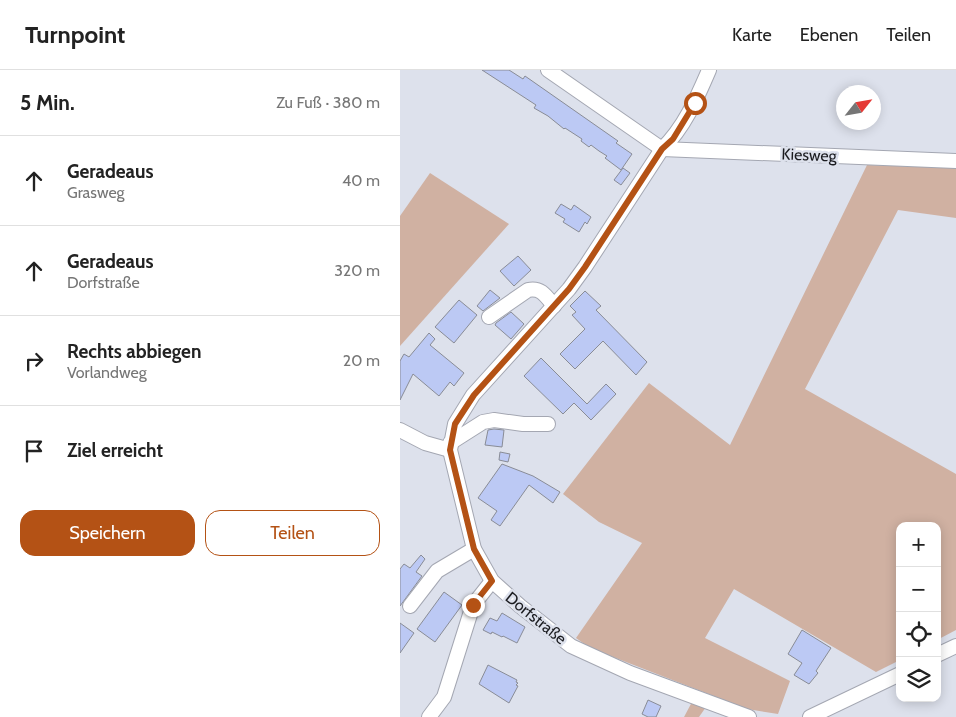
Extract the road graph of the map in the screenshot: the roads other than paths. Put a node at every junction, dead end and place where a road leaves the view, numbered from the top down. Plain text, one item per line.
1 (548, 70) edge
2 (709, 70) edge
3 (662, 149) junction
4 (956, 160) edge
5 (554, 306) junction
6 (489, 317) dead end
7 (548, 424) dead end
8 (400, 430) edge
9 (450, 447) junction
10 (474, 549) junction
11 (492, 581) junction
12 (410, 606) dead end
13 (956, 646) edge
14 (941, 653) edge
15 (896, 676) edge
16 (429, 717) edge
17 (749, 717) edge
18 (810, 717) edge

1 - 3 street
2 - 3 street
3 - 4 street, Kiesweg
3 - 5 street
5 - 6 street
5 - 9 street
7 - 9 street
8 - 9 street
9 - 10 street, Dorfstraße
10 - 11 street, Dorfstraße
10 - 12 street
11 - 16 street
11 - 17 street, Dorfstraße
13 - 14 street
15 - 18 street

